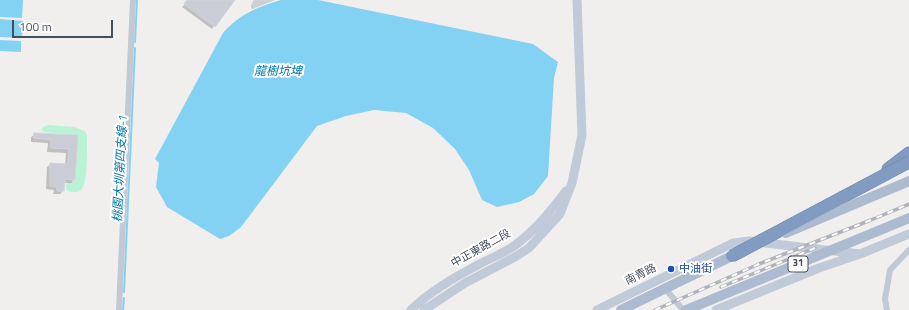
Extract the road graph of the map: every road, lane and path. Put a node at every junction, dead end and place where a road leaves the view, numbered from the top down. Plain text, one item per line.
1 (133, 0) edge
2 (577, 0) edge
3 (909, 153) edge
4 (909, 162) edge
5 (909, 181) edge
6 (572, 183) junction
7 (864, 186) junction
8 (909, 218) edge
9 (909, 234) edge
10 (909, 250) edge
11 (841, 252) junction
12 (860, 254) junction
13 (732, 256) junction
14 (839, 261) junction
15 (658, 280) junction
16 (119, 310) edge
17 (411, 310) edge
18 (424, 310) edge
19 (597, 310) edge
20 (621, 310) edge
21 (684, 310) edge
22 (716, 310) edge
23 (887, 310) edge

1 - 16 street
2 - 6 main road, 中正東路二段
3 - 7 highway, bridge
4 - 7 highway, bridge
5 - 13 main road, 南青路, bridge
6 - 17 main road, 中正東路二段
6 - 18 main road, 中正東路二段
7 - 13 highway, bridge
8 - 21 main road, 31, bridge
9 - 12 main road, 南青路
10 - 23 street
11 - 12 main road, 南青路
11 - 14 main road
11 - 15 main road, 南青路
12 - 14 main road, 南青路
13 - 20 main road, 南青路, bridge
14 - 22 main road, 南青路
15 - 19 main road, 南青路
15 - 21 street

